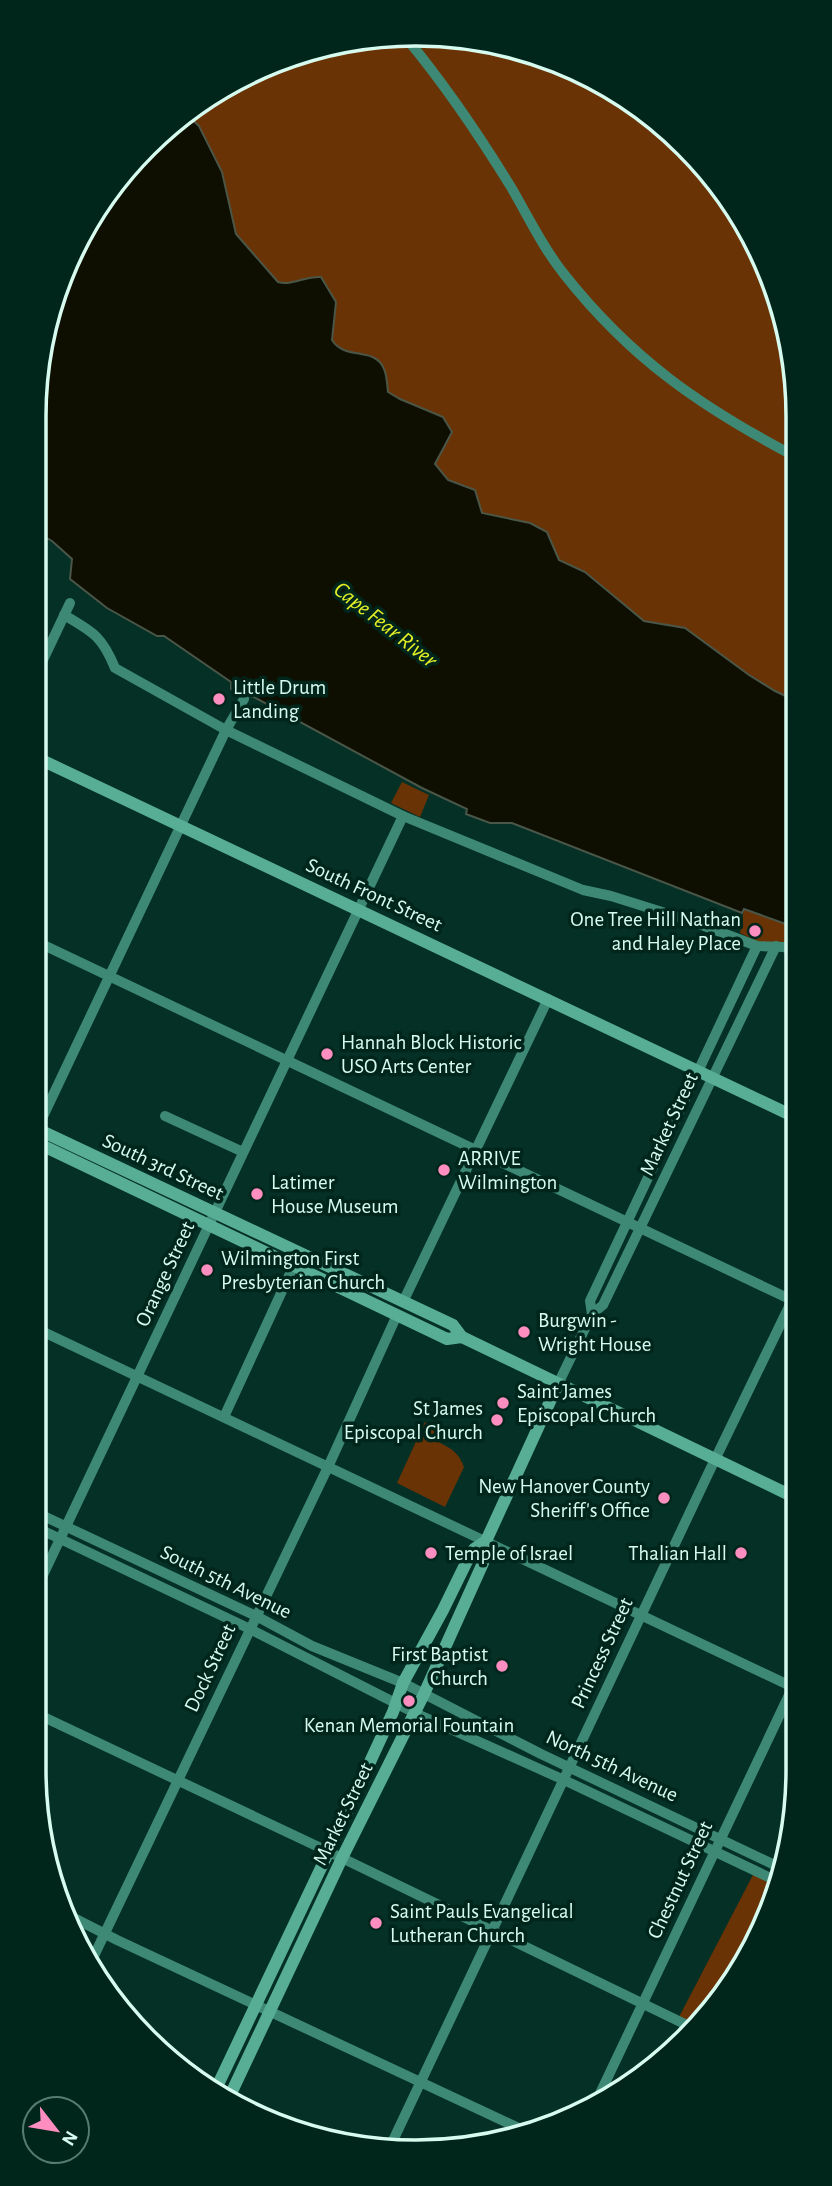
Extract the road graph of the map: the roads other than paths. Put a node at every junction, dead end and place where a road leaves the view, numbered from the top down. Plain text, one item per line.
1 (413, 46) edge
2 (786, 452) edge
3 (70, 603) dead end
4 (64, 615) junction
5 (46, 653) edge
6 (244, 699) dead end
7 (226, 730) junction
8 (46, 762) edge
9 (403, 816) junction
10 (181, 825) junction
11 (359, 909) junction
12 (46, 946) edge
13 (757, 946) junction
14 (776, 946) junction
15 (786, 949) edge
16 (110, 976) junction
17 (548, 999) junction
18 (287, 1060) junction
19 (698, 1070) junction
20 (713, 1077) junction
21 (46, 1109) edge
22 (786, 1113) edge
23 (165, 1115) dead end
24 (46, 1137) edge
25 (477, 1150) junction
26 (243, 1152) junction
27 (212, 1219) junction
28 (627, 1222) junction
29 (641, 1229) junction
30 (294, 1265) junction
31 (786, 1298) edge
32 (403, 1302) junction
33 (592, 1314) junction
34 (397, 1315) junction
35 (786, 1320) edge
36 (46, 1333) edge
37 (462, 1337) junction
38 (137, 1376) junction
39 (558, 1384) junction
40 (224, 1417) junction
41 (715, 1460) junction
42 (328, 1466) junction
43 (786, 1493) edge
44 (46, 1517) edge
45 (66, 1527) junction
46 (46, 1532) edge
47 (60, 1539) junction
48 (486, 1541) junction
49 (46, 1569) edge
50 (256, 1616) junction
51 (641, 1616) junction
52 (250, 1629) junction
53 (403, 1683) junction
54 (786, 1685) edge
55 (424, 1694) junction
56 (396, 1703) junction
57 (786, 1707) edge
58 (415, 1713) junction
59 (46, 1718) edge
60 (570, 1768) junction
61 (178, 1780) junction
62 (564, 1780) junction
63 (720, 1839) junction
64 (328, 1851) junction
65 (715, 1851) junction
66 (342, 1858) junction
67 (774, 1865) edge
68 (770, 1878) edge
69 (78, 1920) edge
70 (492, 1932) junction
71 (104, 1933) junction
72 (95, 1954) edge
73 (256, 2004) junction
74 (642, 2004) junction
75 (269, 2011) junction
76 (685, 2024) edge
77 (219, 2083) edge
78 (421, 2083) junction
79 (232, 2091) edge
80 (601, 2091) edge
81 (516, 2127) edge
82 (393, 2140) edge

1 - 2 street
3 - 4 street
4 - 5 street
4 - 7 street
6 - 7 street
7 - 9 street
7 - 10 street
8 - 10 main road, South Front Street
9 - 11 street, Orange Street
9 - 13 street
10 - 11 main road, South Front Street
10 - 16 street
11 - 17 main road, South Front Street
11 - 18 street, Orange Street
12 - 16 street
13 - 14 street
13 - 19 street, Market Street
14 - 15 street
14 - 20 street, Market Street
16 - 18 street
16 - 21 street
17 - 19 main road, South Front Street
17 - 25 street
18 - 25 street
18 - 26 street, Orange Street
19 - 20 main road, South Front Street
19 - 28 street, Market Street
20 - 22 main road, South Front Street
20 - 29 street, Market Street
23 - 26 street
24 - 27 main road, South 3rd Street
25 - 28 street
25 - 32 street
26 - 27 street, Orange Street
27 - 30 main road, South 3rd Street
27 - 32 main road, South 3rd Street
27 - 38 street, Orange Street
28 - 29 street
28 - 33 street, Market Street
29 - 31 street
29 - 33 street, Market Street
30 - 34 main road, South 3rd Street
30 - 40 street
32 - 37 main road, South 3rd Street
33 - 39 street, Market Street
34 - 37 main road, South 3rd Street
34 - 42 street, Dock Street
35 - 41 street, Princess Street
36 - 38 street
37 - 39 main road, South 3rd Street
38 - 40 street
38 - 45 street, Orange Street
39 - 41 main road, South 3rd Street
39 - 48 main road, Market Street
40 - 42 street
41 - 43 main road, South 3rd Street
41 - 51 street, Princess Street
42 - 48 street
42 - 50 street, Dock Street
44 - 45 street, South 5th Avenue
45 - 47 street, Orange Street
45 - 50 street, South 5th Avenue
46 - 47 street, South 5th Avenue
47 - 49 street, Orange Street
47 - 52 street, South 5th Avenue
48 - 51 street
48 - 53 main road, Market Street
48 - 55 main road, Market Street
50 - 52 street, Dock Street
50 - 53 street, South 5th Avenue
51 - 54 street
51 - 60 street, Princess Street
52 - 56 street, South 5th Avenue
52 - 61 street, Dock Street
53 - 55 street, South 5th Avenue
53 - 56 main road, Market Street
55 - 58 main road, Market Street
55 - 60 street, North 5th Avenue
56 - 58 street, South 5th Avenue
56 - 64 main road, Market Street
57 - 63 street, Chestnut Street
58 - 62 street, North 5th Avenue
58 - 66 main road, Market Street
59 - 61 street
60 - 62 street, Princess Street
60 - 63 street, North 5th Avenue
61 - 64 street
61 - 71 street, Dock Street
62 - 65 street, North 5th Avenue
62 - 70 street, Princess Street
63 - 65 street, Chestnut Street
63 - 67 street, North 5th Avenue
64 - 66 street
64 - 73 main road, Market Street
65 - 68 street, North 5th Avenue
65 - 74 street, Chestnut Street
66 - 70 street
66 - 75 main road, Market Street
69 - 71 street
70 - 74 street
70 - 78 street, Princess Street
71 - 72 street, Dock Street
71 - 73 street
73 - 75 street
73 - 77 main road, Market Street
74 - 76 street
74 - 80 street, Chestnut Street
75 - 78 street
75 - 79 main road, Market Street
78 - 81 street
78 - 82 street, Princess Street

